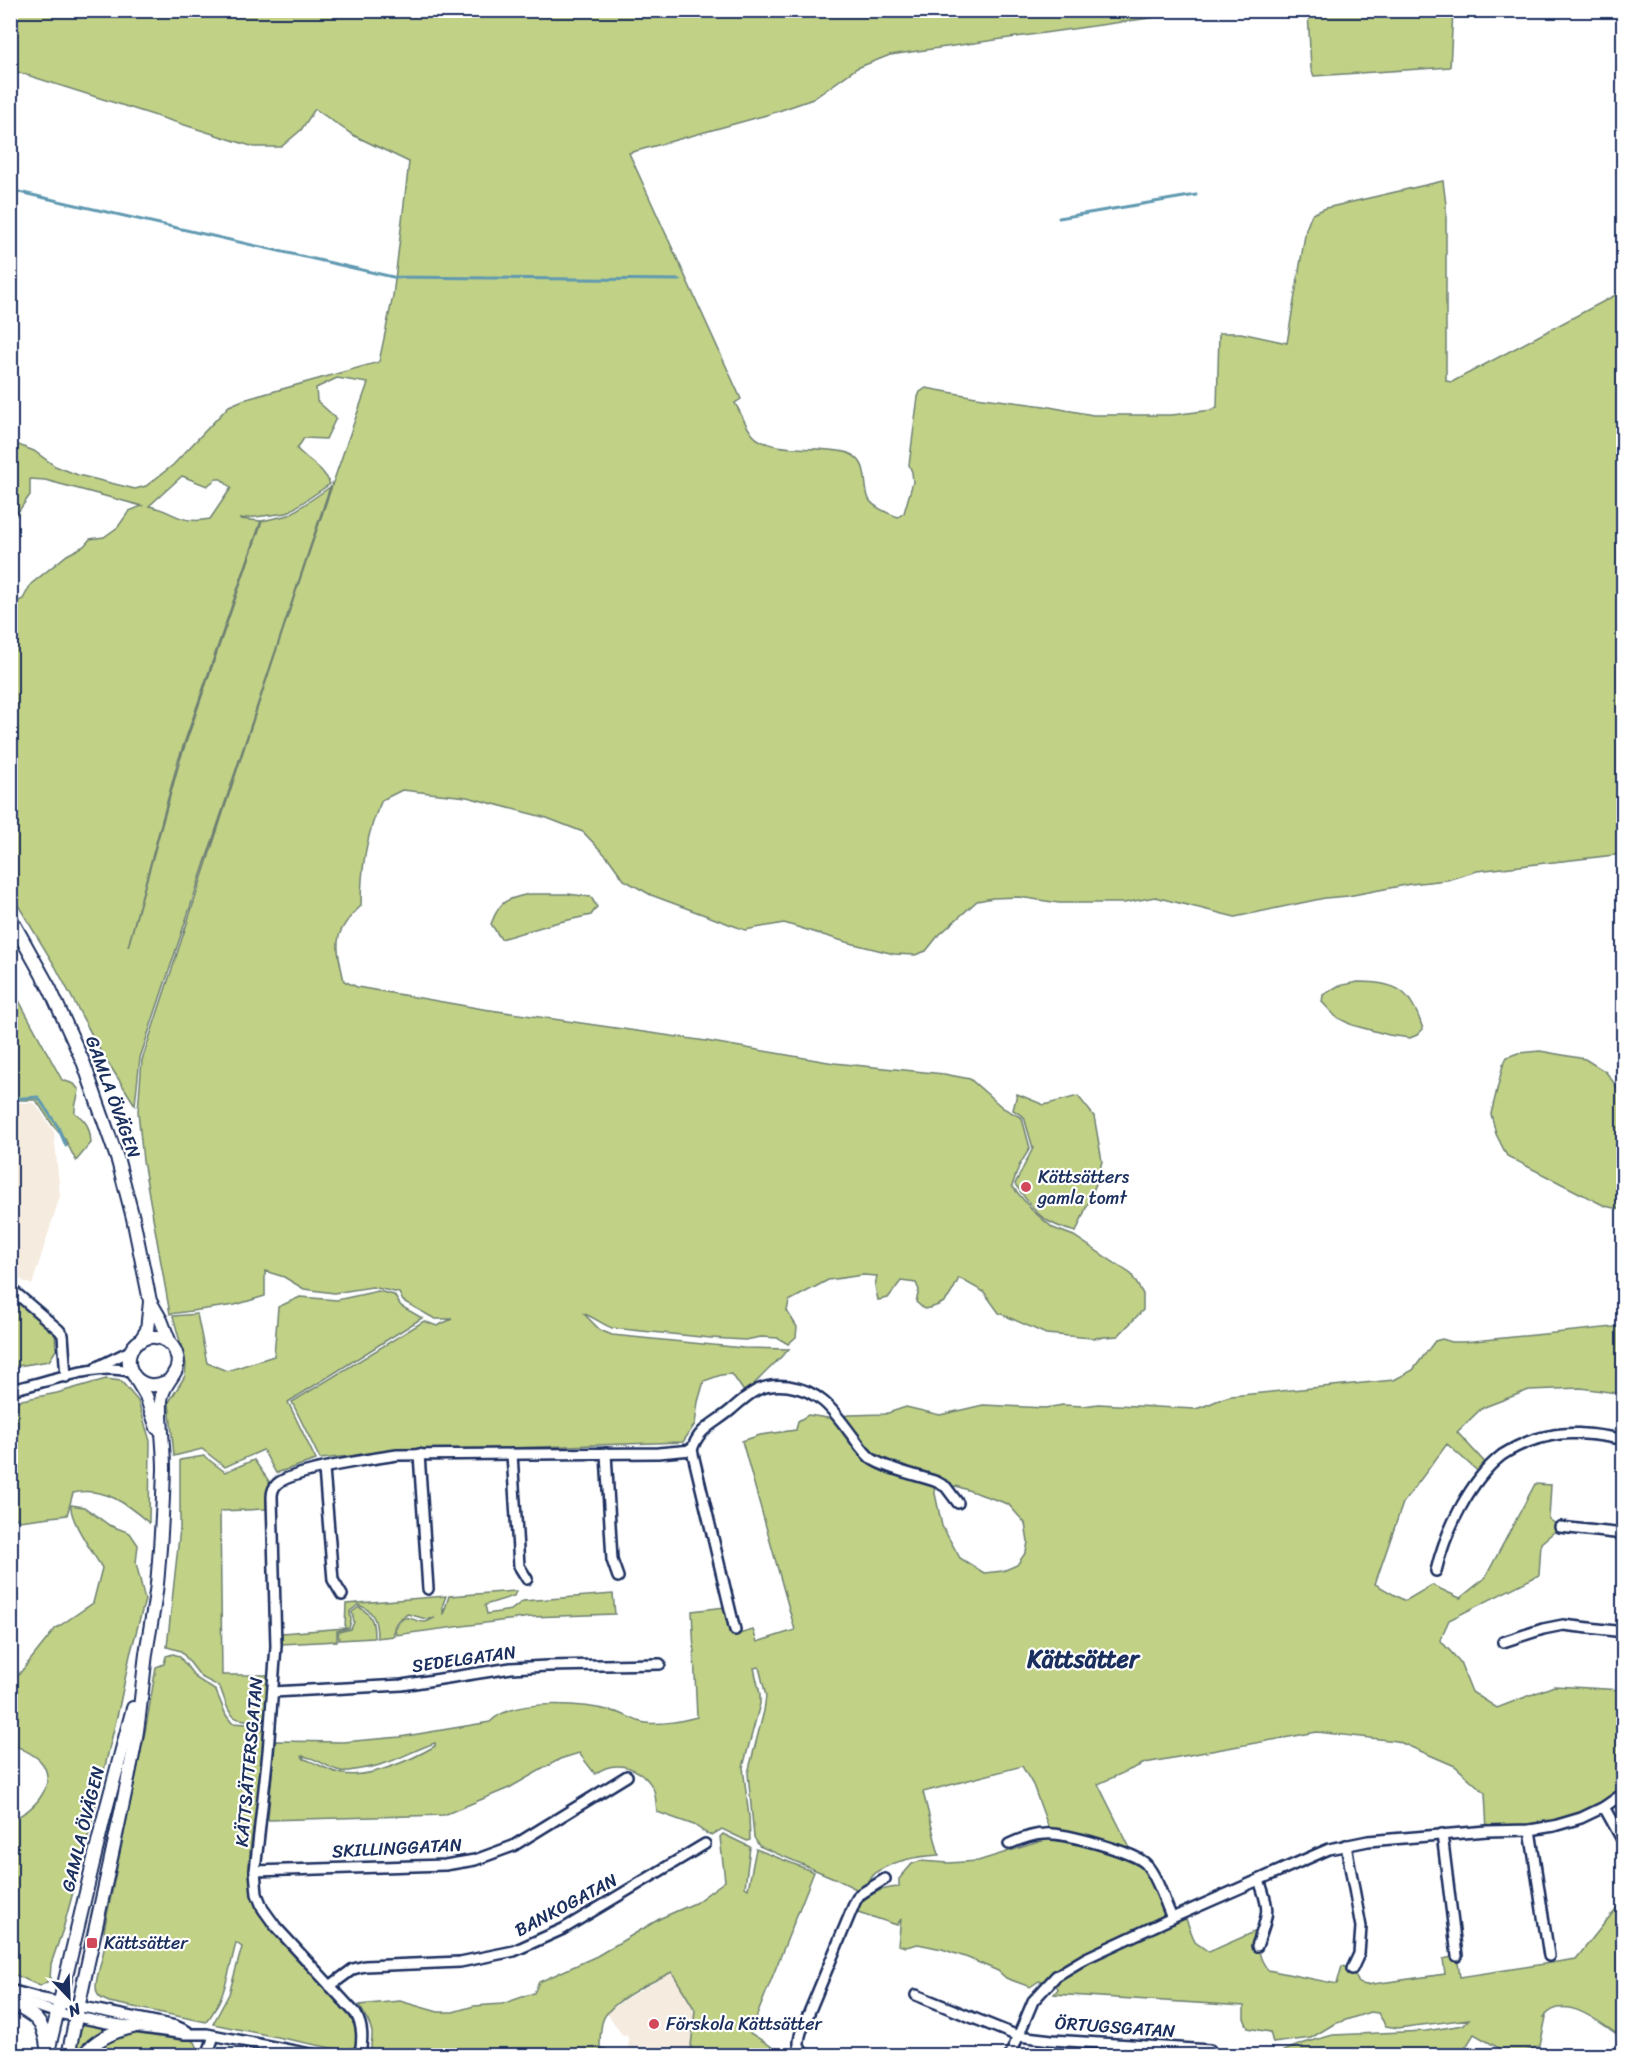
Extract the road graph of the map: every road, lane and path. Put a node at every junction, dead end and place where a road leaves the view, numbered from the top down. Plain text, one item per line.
1 (10, 917) edge
2 (10, 1287) edge
3 (150, 1301) junction
4 (170, 1343) junction
5 (136, 1345) junction
6 (93, 1370) junction
7 (134, 1376) junction
8 (66, 1377) junction
9 (166, 1382) junction
10 (10, 1390) edge
11 (1623, 1439) edge
12 (163, 1450) junction
13 (692, 1450) junction
14 (606, 1453) junction
15 (419, 1454) junction
16 (512, 1454) junction
17 (324, 1469) junction
18 (957, 1503) dead end
19 (1560, 1527) dead end
20 (1623, 1534) edge
21 (1436, 1570) dead end
22 (618, 1577) dead end
23 (527, 1579) dead end
24 (428, 1589) dead end
25 (342, 1595) dead end
26 (735, 1630) dead end
27 (1623, 1632) edge
28 (1503, 1642) dead end
29 (660, 1664) dead end
30 (145, 1667) junction
31 (273, 1692) junction
32 (627, 1776) dead end
33 (1623, 1793) edge
34 (1604, 1807) junction
35 (1530, 1830) junction
36 (1442, 1834) junction
37 (1623, 1843) edge
38 (705, 1844) dead end
39 (1009, 1844) dead end
40 (1346, 1845) junction
41 (255, 1871) junction
42 (885, 1879) dead end
43 (1260, 1880) junction
44 (1172, 1918) junction
45 (1257, 1946) dead end
46 (1457, 1956) dead end
47 (1549, 1956) dead end
48 (1353, 1969) dead end
49 (330, 1986) junction
50 (10, 1990) edge
51 (916, 1995) dead end
52 (10, 1998) edge
53 (10, 2003) edge
54 (59, 2007) junction
55 (77, 2012) junction
56 (133, 2026) junction
57 (195, 2034) junction
58 (214, 2036) junction
59 (1018, 2036) junction
60 (1210, 2050) dead end
61 (47, 2053) edge
62 (289, 2053) edge
63 (68, 2055) edge
64 (82, 2055) edge
65 (207, 2055) edge
66 (321, 2055) edge
67 (360, 2055) edge
68 (807, 2055) edge
69 (1010, 2055) edge

1 - 3 main road, GAMLA ÖVÄGEN
2 - 8 street
3 - 4 main road, GAMLA ÖVÄGEN
3 - 5 main road, GAMLA ÖVÄGEN
4 - 5 main road
4 - 9 main road, GAMLA ÖVÄGEN
5 - 6 street
5 - 7 main road, GAMLA ÖVÄGEN
6 - 7 street
6 - 8 street
7 - 9 main road
7 - 12 main road, GAMLA ÖVÄGEN
8 - 10 street
9 - 12 main road, GAMLA ÖVÄGEN
11 - 21 street
12 - 30 main road, GAMLA ÖVÄGEN
13 - 14 street, KÄTTSÄTTERSGATAN
13 - 18 street
13 - 26 street
14 - 16 street, KÄTTSÄTTERSGATAN
14 - 22 street
15 - 16 street, KÄTTSÄTTERSGATAN
15 - 17 street, KÄTTSÄTTERSGATAN
15 - 24 street
16 - 23 street
17 - 25 street
17 - 31 street, KÄTTSÄTTERSGATAN
19 - 20 street
27 - 28 street
29 - 31 street, SEDELGATAN
30 - 54 main road, GAMLA ÖVÄGEN
30 - 55 main road, GAMLA ÖVÄGEN
31 - 41 street, KÄTTSÄTTERSGATAN
32 - 41 street, SKILLINGGATAN
33 - 34 street, ÖRTUGSGATAN
34 - 35 street, ÖRTUGSGATAN
34 - 37 street
35 - 36 street, ÖRTUGSGATAN
35 - 47 street
36 - 40 street, ÖRTUGSGATAN
36 - 46 street
38 - 49 street, BANKOGATAN
39 - 44 street
40 - 43 street, ÖRTUGSGATAN
40 - 48 street
41 - 49 street, KÄTTSÄTTERSGATAN
42 - 68 street
43 - 44 street, ÖRTUGSGATAN
43 - 45 street
44 - 59 street, ÖRTUGSGATAN
49 - 67 street, KÄTTSÄTTERSGATAN
50 - 54 street
51 - 59 street, ÖRTUGSGATAN
52 - 54 street
53 - 61 main road
54 - 55 street
54 - 61 main road, GAMLA ÖVÄGEN
55 - 56 street
55 - 57 street
55 - 63 main road, GAMLA ÖVÄGEN
56 - 57 street
56 - 64 main road
57 - 58 street
58 - 62 street
58 - 65 street
59 - 60 street, ÖRTUGSGATAN
59 - 69 street, ÖRTUGSGATAN
62 - 66 street

